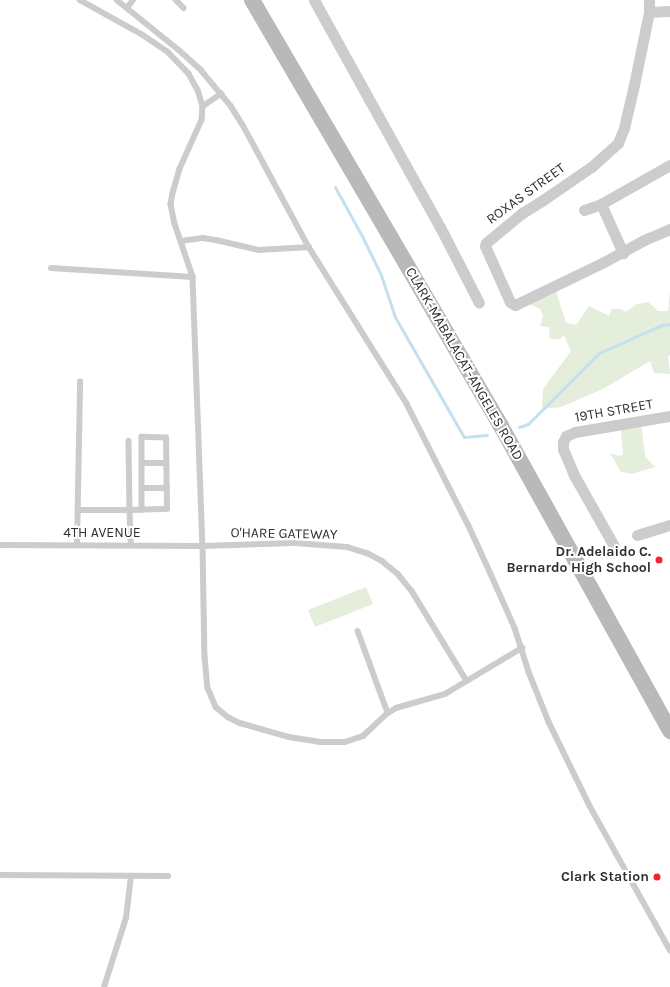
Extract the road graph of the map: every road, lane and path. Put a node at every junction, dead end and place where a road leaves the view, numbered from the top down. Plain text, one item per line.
1 (80, 0) edge
2 (117, 0) edge
3 (133, 0) edge
4 (176, 0) edge
5 (252, 0) edge
6 (314, 0) edge
7 (649, 0) edge
8 (127, 8) junction
9 (184, 8) dead end
10 (670, 11) edge
11 (649, 12) junction
12 (221, 94) junction
13 (203, 106) junction
14 (670, 165) edge
15 (601, 204) junction
16 (584, 210) dead end
17 (670, 229) edge
18 (181, 241) junction
19 (309, 247) junction
20 (623, 252) junction
21 (51, 268) dead end
22 (193, 277) junction
23 (479, 303) dead end
24 (80, 382) dead end
25 (670, 416) edge
26 (129, 441) dead end
27 (142, 463) junction
28 (166, 463) junction
29 (142, 488) junction
30 (166, 488) junction
31 (78, 510) junction
32 (130, 510) junction
33 (142, 510) junction
34 (670, 525) edge
35 (637, 536) dead end
36 (0, 545) edge
37 (76, 545) junction
38 (130, 546) junction
39 (203, 546) junction
40 (614, 546) dead end
41 (358, 631) dead end
42 (522, 648) junction
43 (467, 681) junction
44 (388, 713) junction
45 (670, 731) edge
46 (0, 875) edge
47 (132, 876) junction
48 (168, 876) dead end
49 (670, 950) edge
50 (104, 987) edge

1 - 13 lane
2 - 8 lane
3 - 8 lane
4 - 9 lane
5 - 45 main road, CLARK-MABALACAT-ANGELES ROAD
6 - 23 street
7 - 11 street, ROXAS STREET
8 - 12 lane
10 - 11 street
11 - 20 street, ROXAS STREET
12 - 13 lane
12 - 19 lane
13 - 18 lane
14 - 15 street
15 - 16 street
15 - 20 street
17 - 20 street
18 - 19 lane
18 - 22 lane
19 - 42 lane
21 - 22 lane
22 - 39 lane
24 - 31 lane
25 - 40 street, 19TH STREET
26 - 32 lane
27 - 28 lane
27 - 28 lane
27 - 29 lane
28 - 30 lane
29 - 30 lane
29 - 33 lane
30 - 33 lane
31 - 32 lane
31 - 37 lane
32 - 33 lane
32 - 38 lane
34 - 35 street
36 - 37 lane, 4TH AVENUE
37 - 38 lane, 4TH AVENUE
38 - 39 lane, 4TH AVENUE
39 - 43 lane, O'HARE GATEWAY
39 - 44 lane
41 - 44 lane
42 - 43 lane
42 - 49 lane
43 - 44 lane
46 - 47 lane
47 - 48 lane
47 - 50 lane

